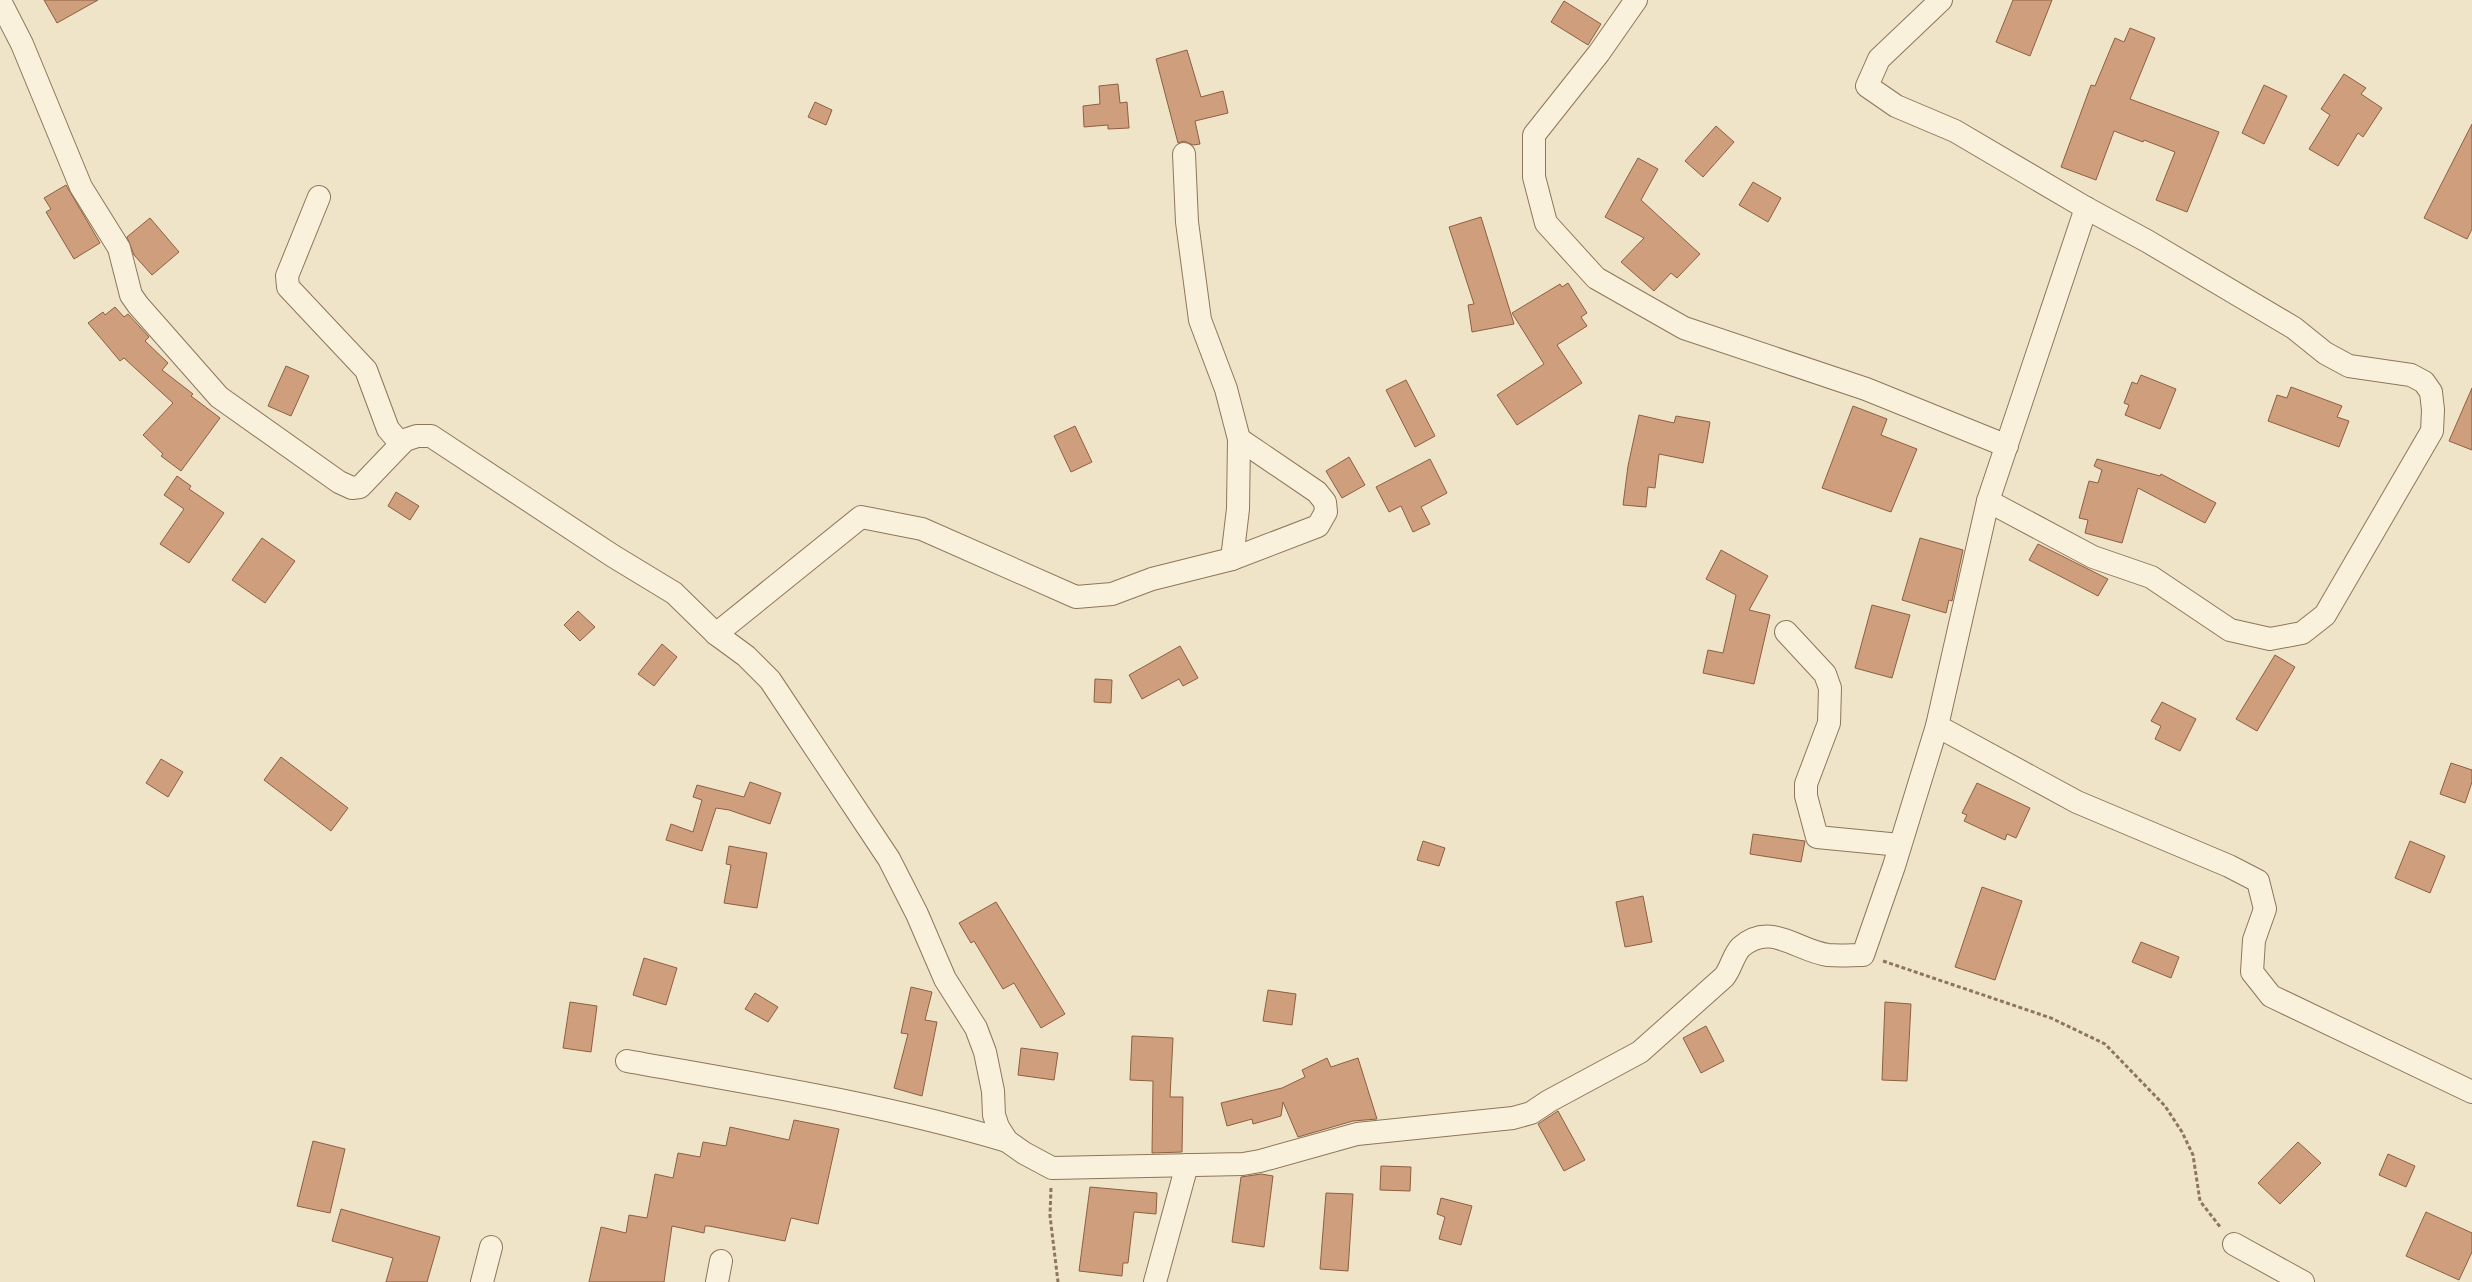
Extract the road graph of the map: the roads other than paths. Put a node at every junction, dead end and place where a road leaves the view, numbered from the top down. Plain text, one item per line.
1 (1636, 0) edge
2 (1941, 0) edge
3 (0, 1) edge
4 (1184, 154) dead end
5 (318, 197) dead end
6 (2086, 208) junction
7 (1239, 439) junction
8 (401, 444) junction
9 (2007, 446) junction
10 (1988, 501) junction
11 (1232, 559) junction
12 (1786, 632) dead end
13 (716, 634) junction
14 (1937, 726) junction
15 (1900, 845) junction
16 (627, 1060) dead end
17 (2472, 1092) edge
18 (1007, 1140) junction
19 (1187, 1165) junction
20 (2234, 1244) road end
21 (491, 1247) dead end
22 (482, 1282) edge
23 (1155, 1282) edge
24 (2302, 1282) edge

1 - 9 street
2 - 6 street
3 - 8 street
4 - 7 street
5 - 8 street
6 - 9 street
6 - 10 street
7 - 11 street
7 - 11 street
8 - 13 street
9 - 10 street
10 - 14 street
11 - 13 street
12 - 15 street
13 - 18 street
14 - 15 street
14 - 17 street
15 - 19 street
16 - 18 street
18 - 19 street
19 - 23 street
20 - 24 street
21 - 22 street

